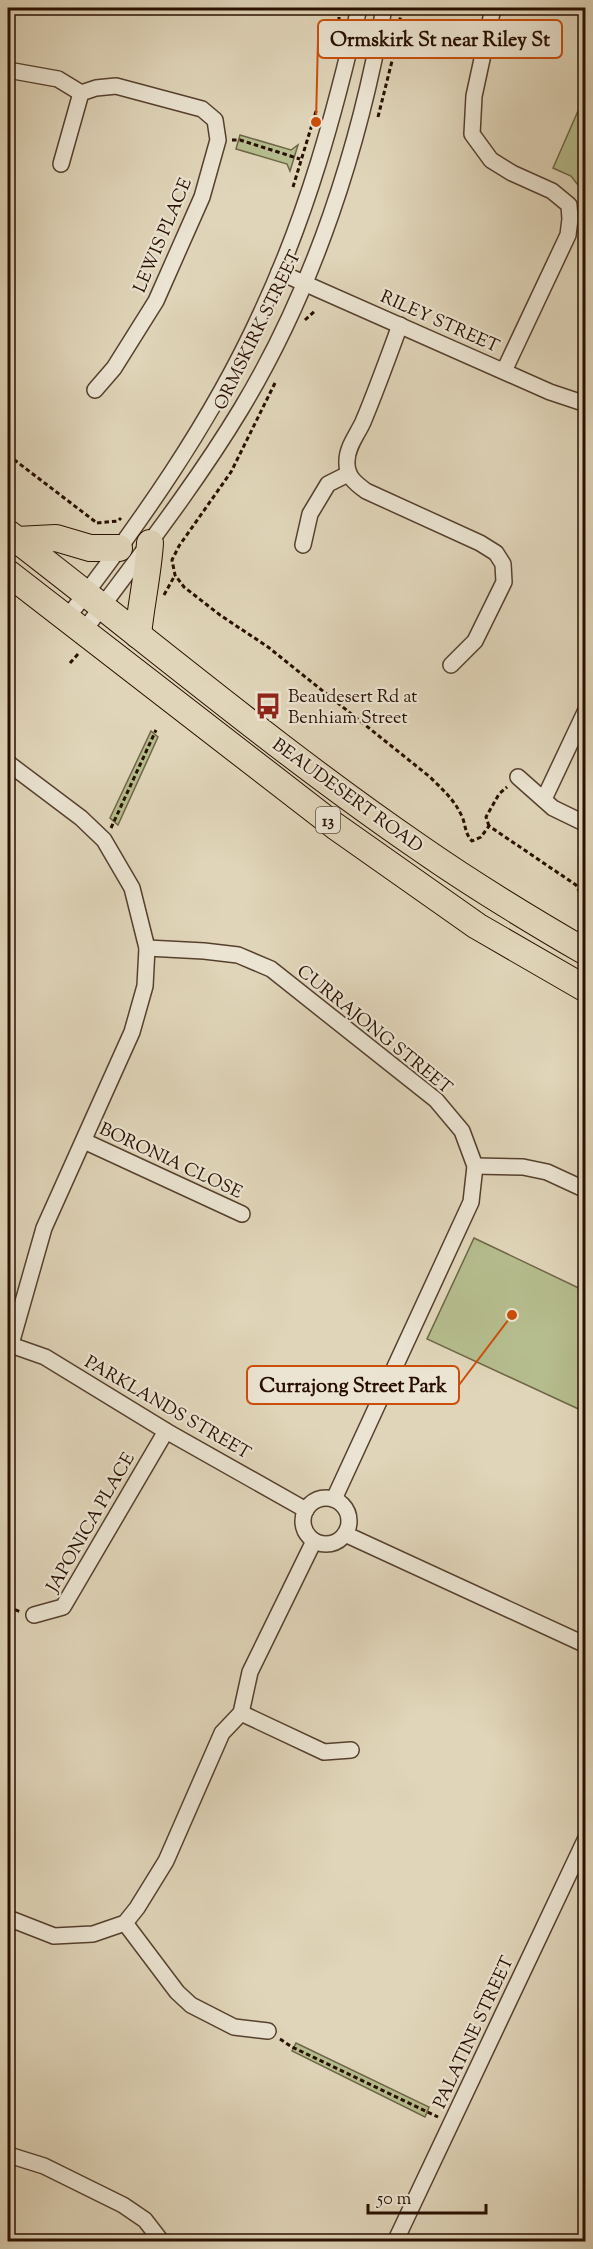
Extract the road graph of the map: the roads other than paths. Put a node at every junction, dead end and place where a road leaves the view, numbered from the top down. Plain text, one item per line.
1 (359, 8) edge
2 (384, 8) edge
3 (495, 8) edge
4 (8, 70) edge
5 (81, 93) junction
6 (61, 164) dead end
7 (279, 272) junction
8 (304, 282) junction
9 (400, 326) junction
10 (504, 371) junction
11 (95, 390) dead end
12 (585, 404) edge
13 (348, 474) junction
14 (12, 536) edge
15 (150, 543) junction
16 (303, 545) dead end
17 (119, 548) junction
18 (8, 573) edge
19 (94, 601) junction
20 (78, 633) junction
21 (138, 635) junction
22 (451, 665) dead end
23 (585, 712) edge
24 (8, 763) edge
25 (518, 777) road end
26 (544, 799) junction
27 (585, 824) edge
28 (147, 948) junction
29 (585, 952) edge
30 (585, 989) edge
31 (84, 1141) junction
32 (475, 1166) junction
33 (585, 1190) edge
34 (242, 1214) dead end
35 (9, 1344) edge
36 (166, 1431) junction
37 (334, 1499) junction
38 (306, 1509) junction
39 (345, 1534) junction
40 (314, 1541) junction
41 (34, 1615) dead end
42 (585, 1645) edge
43 (241, 1713) junction
44 (351, 1750) dead end
45 (585, 1838) edge
46 (8, 1918) edge
47 (125, 1923) junction
48 (268, 2031) road end
49 (8, 2157) edge
50 (162, 2241) edge
51 (395, 2241) edge

1 - 7 street, ORMSKIRK STREET
2 - 8 street, ORMSKIRK STREET
3 - 10 street
4 - 5 street
5 - 6 street
5 - 11 street, LEWIS PLACE
7 - 8 street, RILEY STREET
7 - 17 street, ORMSKIRK STREET
8 - 9 street, RILEY STREET
8 - 15 street, ORMSKIRK STREET
9 - 10 street, RILEY STREET
9 - 13 street
10 - 12 street, RILEY STREET
13 - 16 street
13 - 22 street
14 - 17 highway
14 - 19 highway, BEAUDESERT ROAD / 13
15 - 19 street, ORMSKIRK STREET
15 - 21 highway
17 - 19 street, ORMSKIRK STREET
18 - 20 highway, BEAUDESERT ROAD / 13
19 - 20 street, ORMSKIRK STREET
19 - 20 street, ORMSKIRK STREET
19 - 21 highway, BEAUDESERT ROAD / 13
20 - 30 highway, BEAUDESERT ROAD / 13
21 - 29 highway, BEAUDESERT ROAD / 13
23 - 26 street
24 - 28 street
25 - 26 street
26 - 27 street
28 - 31 street
28 - 32 street, CURRAJONG STREET
31 - 34 street, BORONIA CLOSE
31 - 35 street
32 - 33 street
32 - 37 street, CURRAJONG STREET
35 - 36 street, PARKLANDS STREET
36 - 38 street, PARKLANDS STREET
36 - 41 street, JAPONICA PLACE
37 - 38 street
37 - 39 street
38 - 40 street
39 - 40 street
39 - 42 street
40 - 43 street
43 - 44 street
43 - 47 street
45 - 51 street, PALATINE STREET
46 - 47 street
47 - 48 street
49 - 50 street

